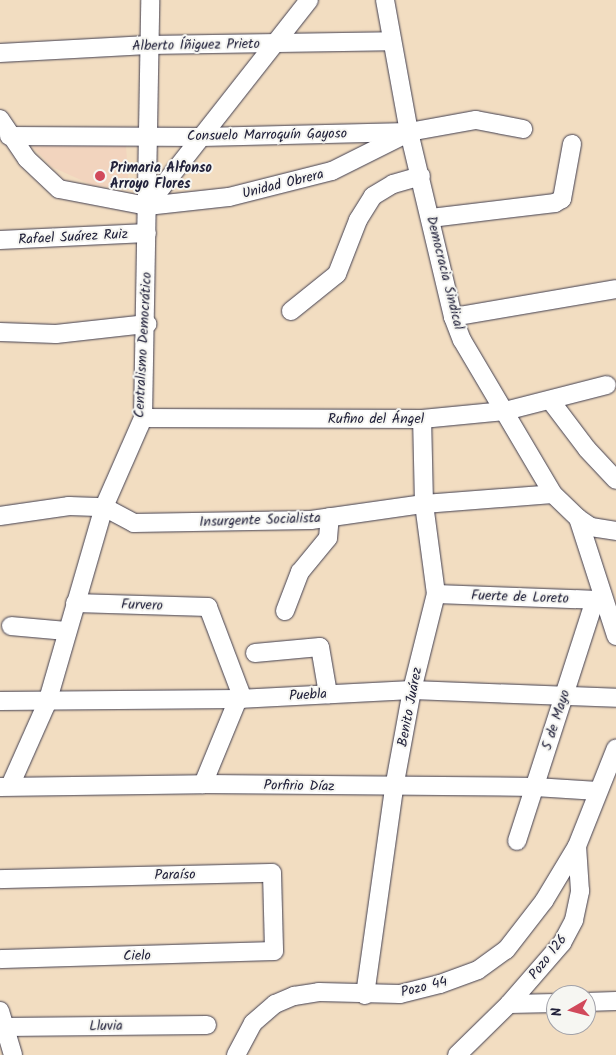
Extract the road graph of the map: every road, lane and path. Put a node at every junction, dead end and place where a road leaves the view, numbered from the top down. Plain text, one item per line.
1 (150, 0) edge
2 (309, 0) edge
3 (385, 0) edge
4 (391, 41) junction
5 (275, 43) junction
6 (148, 45) junction
7 (0, 53) edge
8 (4, 128) edge
9 (523, 129) dead end
10 (409, 132) junction
11 (146, 137) junction
12 (202, 137) junction
13 (572, 144) dead end
14 (421, 176) junction
15 (147, 206) junction
16 (431, 218) junction
17 (147, 233) junction
18 (0, 240) edge
19 (616, 289) edge
20 (291, 311) dead end
21 (453, 317) junction
22 (146, 324) junction
23 (0, 332) edge
24 (607, 386) dead end
25 (550, 400) junction
26 (505, 411) junction
27 (142, 418) junction
28 (422, 420) junction
29 (616, 480) edge
30 (553, 494) junction
31 (424, 504) junction
32 (104, 507) junction
33 (0, 516) edge
34 (616, 516) edge
35 (330, 517) junction
36 (578, 518) junction
37 (611, 531) edge
38 (436, 594) junction
39 (599, 600) junction
40 (75, 603) junction
41 (285, 611) dead end
42 (11, 626) dead end
43 (66, 631) junction
44 (616, 636) edge
45 (255, 653) dead end
46 (412, 690) junction
47 (328, 694) junction
48 (564, 695) junction
49 (616, 698) edge
50 (240, 699) junction
51 (0, 701) edge
52 (46, 703) junction
53 (616, 748) edge
54 (203, 784) junction
55 (5, 787) edge
56 (535, 787) junction
57 (394, 788) junction
58 (598, 791) junction
59 (517, 840) dead end
60 (577, 846) junction
61 (0, 879) edge
62 (274, 951) joint
63 (0, 959) edge
64 (365, 995) junction
65 (616, 1001) edge
66 (596, 1002) edge
67 (546, 1003) edge
68 (509, 1004) junction
69 (3, 1019) edge
70 (207, 1025) dead end
71 (14, 1055) edge
72 (236, 1055) edge
73 (457, 1055) edge

1 - 6 street, Centralismo Democrático
2 - 5 street
3 - 4 street, Democracia Sindical
4 - 5 street, Alberto Íñiguez Prieto
4 - 10 street, Democracia Sindical
5 - 6 street, Alberto Íñiguez Prieto
5 - 12 street
6 - 7 street, Alberto Íñiguez Prieto
6 - 11 street, Centralismo Democrático
8 - 11 street, Consuelo Marroquín Gayoso
8 - 15 street, Unidad Obrera
9 - 10 street, Consuelo Marroquín Gayoso
10 - 12 street, Consuelo Marroquín Gayoso
10 - 14 street, Democracia Sindical
10 - 15 street, Unidad Obrera
11 - 12 street, Consuelo Marroquín Gayoso
11 - 15 street, Centralismo Democrático
12 - 15 street
13 - 16 street
14 - 16 street, Democracia Sindical
14 - 20 street
15 - 17 street, Centralismo Democrático
16 - 21 street, Democracia Sindical
17 - 18 street, Rafael Suárez Ruiz
17 - 22 street, Centralismo Democrático
19 - 21 street
21 - 26 street, Democracia Sindical
22 - 23 street
22 - 27 street, Centralismo Democrático
24 - 25 street, Rufino del Ángel
25 - 26 street, Rufino del Ángel
25 - 29 street
26 - 28 street, Rufino del Ángel
26 - 30 street, Democracia Sindical
27 - 28 street, Rufino del Ángel
27 - 32 street, Centralismo Democrático
28 - 31 street, Benito Juárez
30 - 31 street, Insurgente Socialista
30 - 36 street, Democracia Sindical
31 - 35 street, Insurgente Socialista
31 - 38 street, Benito Juárez
32 - 33 street, Insurgente Socialista
32 - 35 street, Insurgente Socialista
32 - 40 street, Centralismo Democrático
34 - 37 street
35 - 41 street
36 - 37 street
36 - 39 street, Democracia Sindical
38 - 39 street, Fuerte de Loreto
38 - 46 street, Benito Juárez
39 - 44 street
39 - 48 street, 5 de Mayo
40 - 43 street, Centralismo Democrático
40 - 50 street, Furvero
42 - 43 street
43 - 52 street, Centralismo Democrático
45 - 47 street
46 - 47 street, Puebla
46 - 48 street, Puebla
46 - 57 street, Benito Juárez
47 - 50 street, Puebla
48 - 49 street, Puebla
48 - 56 street, 5 de Mayo
50 - 52 street, Puebla
50 - 54 street
51 - 52 street, Puebla
52 - 55 street, Centralismo Democrático
53 - 58 street, Pozo 126
54 - 55 street, Porfirio Díaz
54 - 57 street, Porfirio Díaz
56 - 57 street, Porfirio Díaz
56 - 58 street, Porfirio Díaz
56 - 59 street, 5 de Mayo
57 - 64 street, Benito Juárez
58 - 60 street, Pozo 126
60 - 64 street, Pozo 44
60 - 68 street, Pozo 126
61 - 62 street, Paraíso
62 - 63 street, Cielo
64 - 72 street, Pozo 44
65 - 66 street
67 - 68 street
68 - 73 street, Pozo 126
69 - 70 street, Lluvia
69 - 71 street

